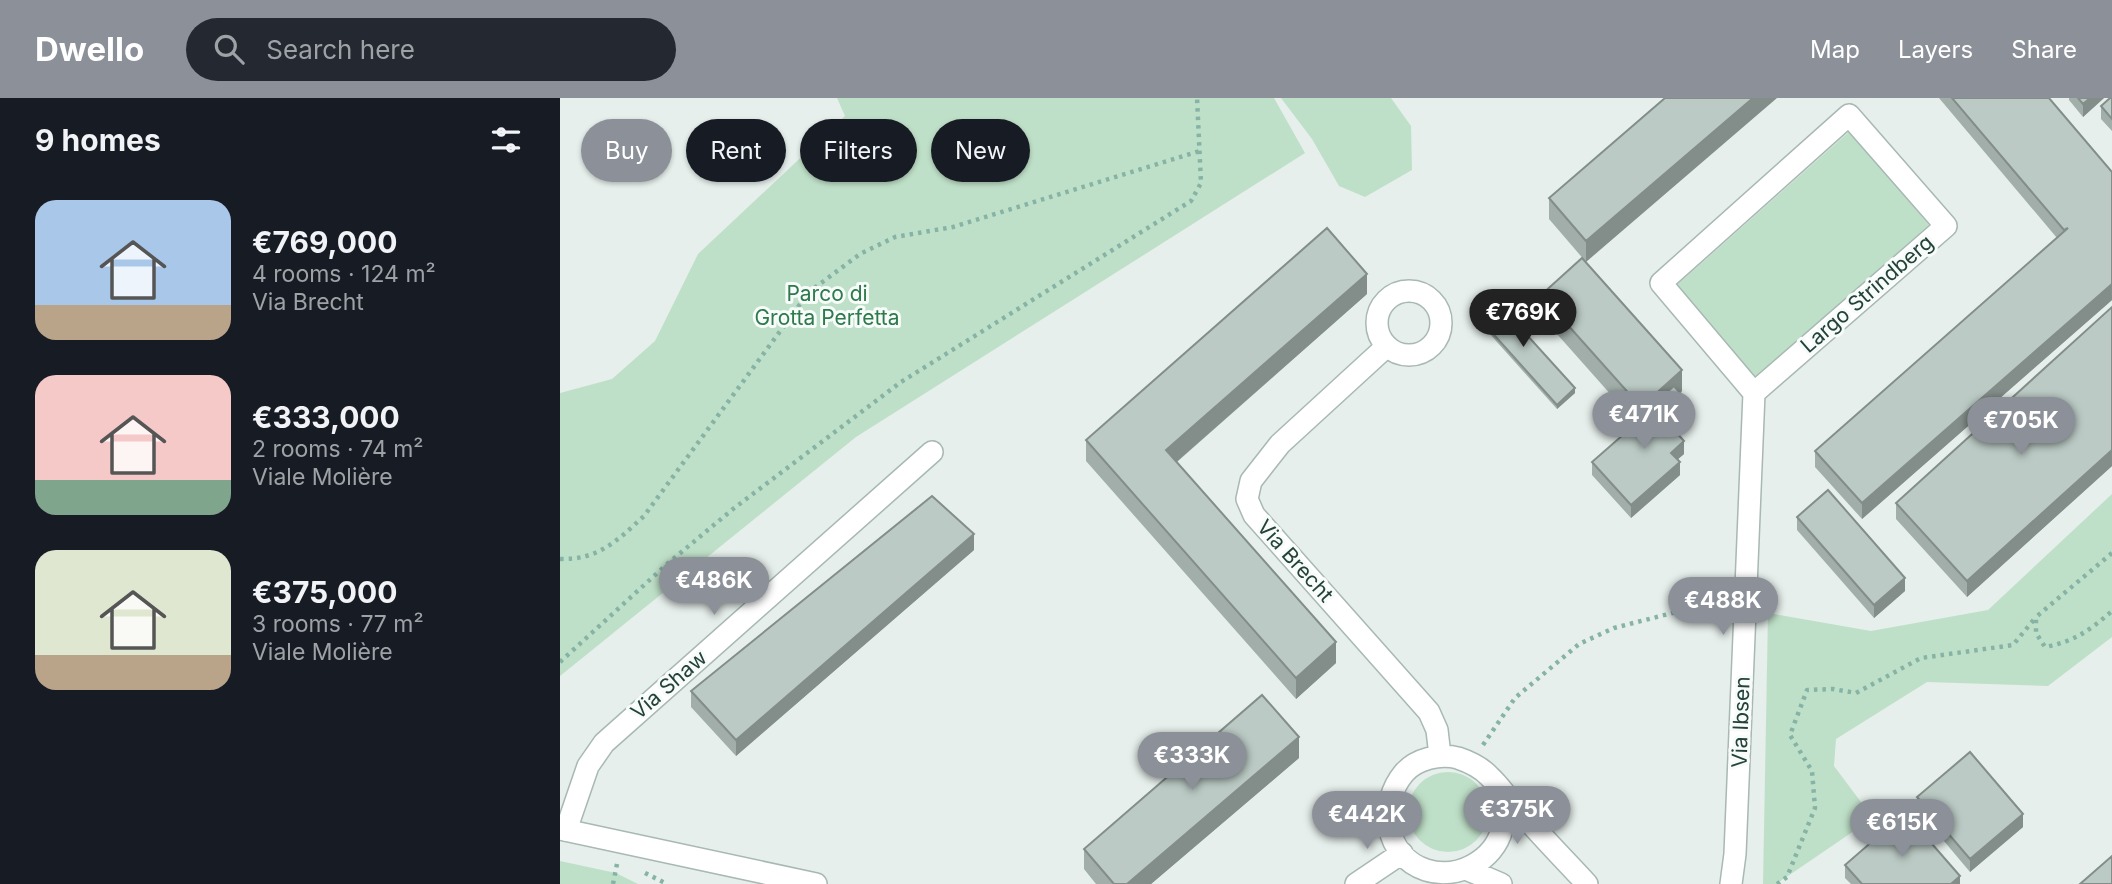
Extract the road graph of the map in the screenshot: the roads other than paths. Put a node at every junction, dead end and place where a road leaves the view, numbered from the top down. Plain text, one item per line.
1 (1387, 346) dead end
2 (1754, 393) junction
3 (932, 452) dead end
4 (1440, 756) junction
5 (1502, 792) junction
6 (563, 830) edge
7 (1402, 853) junction
8 (1466, 869) junction
9 (816, 884) edge
10 (1356, 884) edge
11 (1502, 884) edge
12 (1587, 884) edge
13 (1731, 884) edge

1 - 4 street, Via Brecht
2 - 2 street, Largo Strindberg
2 - 13 street, Via Ibsen
3 - 6 street, Via Shaw
4 - 5 street
4 - 7 street
5 - 8 street
5 - 12 street
6 - 9 street
7 - 8 street
7 - 10 street
8 - 11 street

